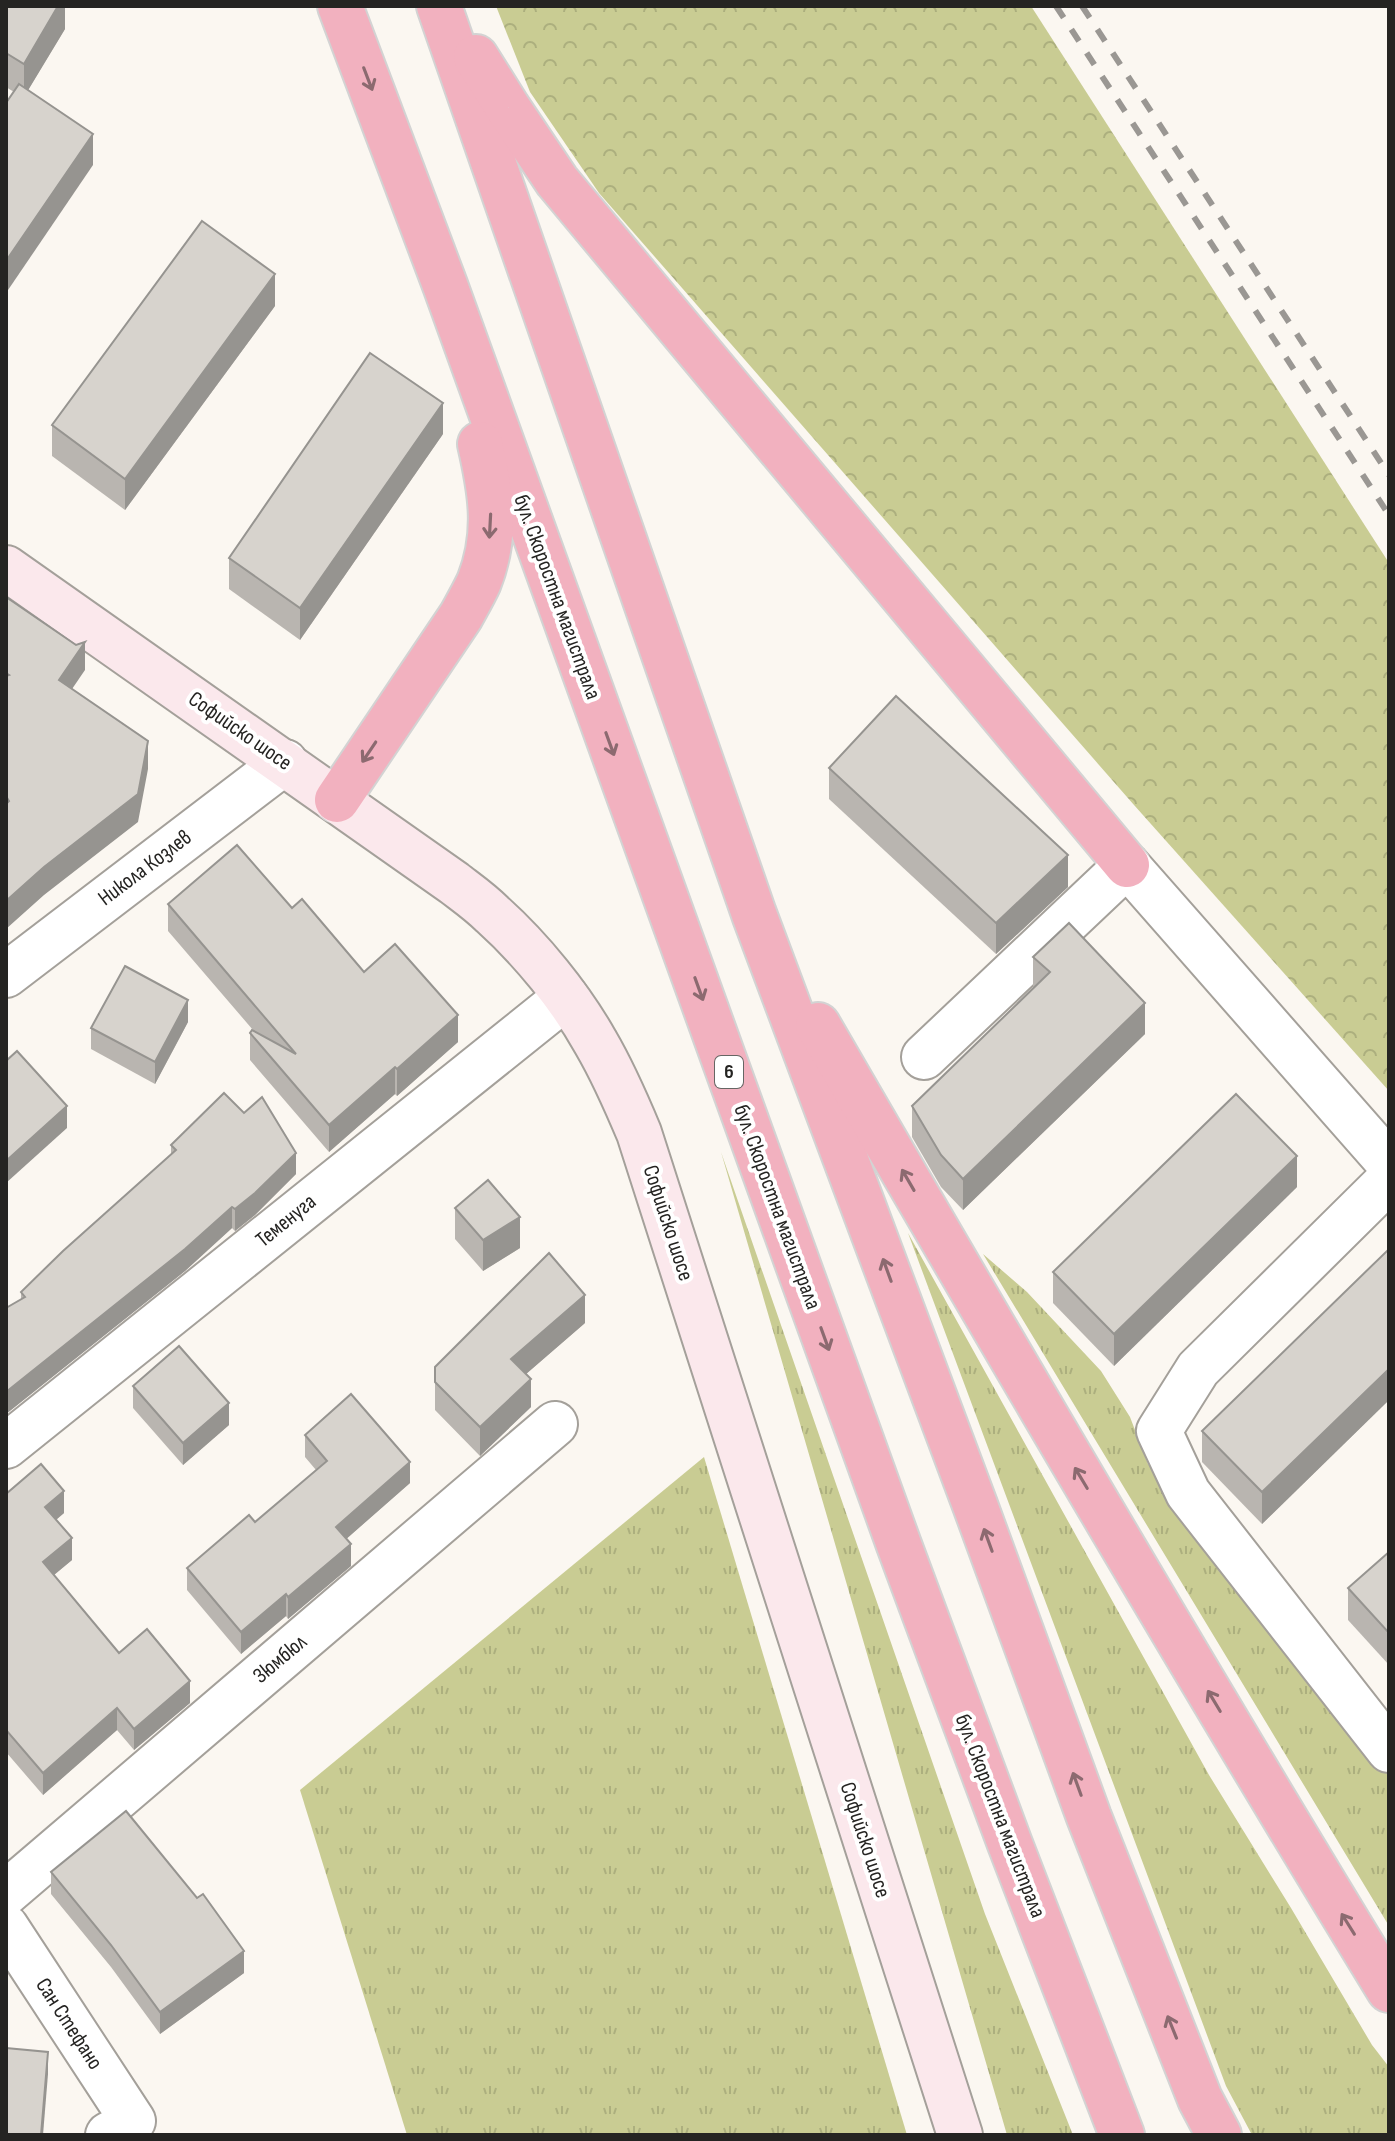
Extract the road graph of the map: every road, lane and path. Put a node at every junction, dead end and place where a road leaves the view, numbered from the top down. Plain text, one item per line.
1 (340, 6) edge
2 (442, 6) edge
3 (445, 285) junction
4 (6, 568) edge
5 (285, 762) junction
6 (337, 800) junction
7 (1127, 865) junction
8 (754, 914) junction
9 (6, 975) edge
10 (566, 997) junction
11 (924, 1057) dead end
12 (1389, 1163) edge
13 (1389, 1180) edge
14 (555, 1424) dead end
15 (6, 1446) edge
16 (1389, 1750) edge
17 (6, 1893) edge
18 (6, 1927) edge
19 (1389, 1990) edge
20 (1209, 2117) edge
21 (120, 2128) edge
22 (960, 2135) edge
23 (1122, 2135) edge

1 -> 3 highway, бул. Скоростна магистрала / 6
2 - 7 highway
2 - 8 highway
3 -> 6 highway
3 -> 23 highway, бул. Скоростна магистрала / 6
4 - 5 main road, Софийско шосе
5 - 6 main road, Софийско шосе
5 - 9 street, Никола Козлев
6 - 10 main road, Софийско шосе
7 - 11 street
7 - 12 street
19 -> 8 highway
20 -> 8 highway
10 - 15 street, Теменуга
10 - 22 main road, Софийско шосе
13 - 16 street
14 - 17 street, Зюмбюл
18 - 21 street, Сан Стефано

